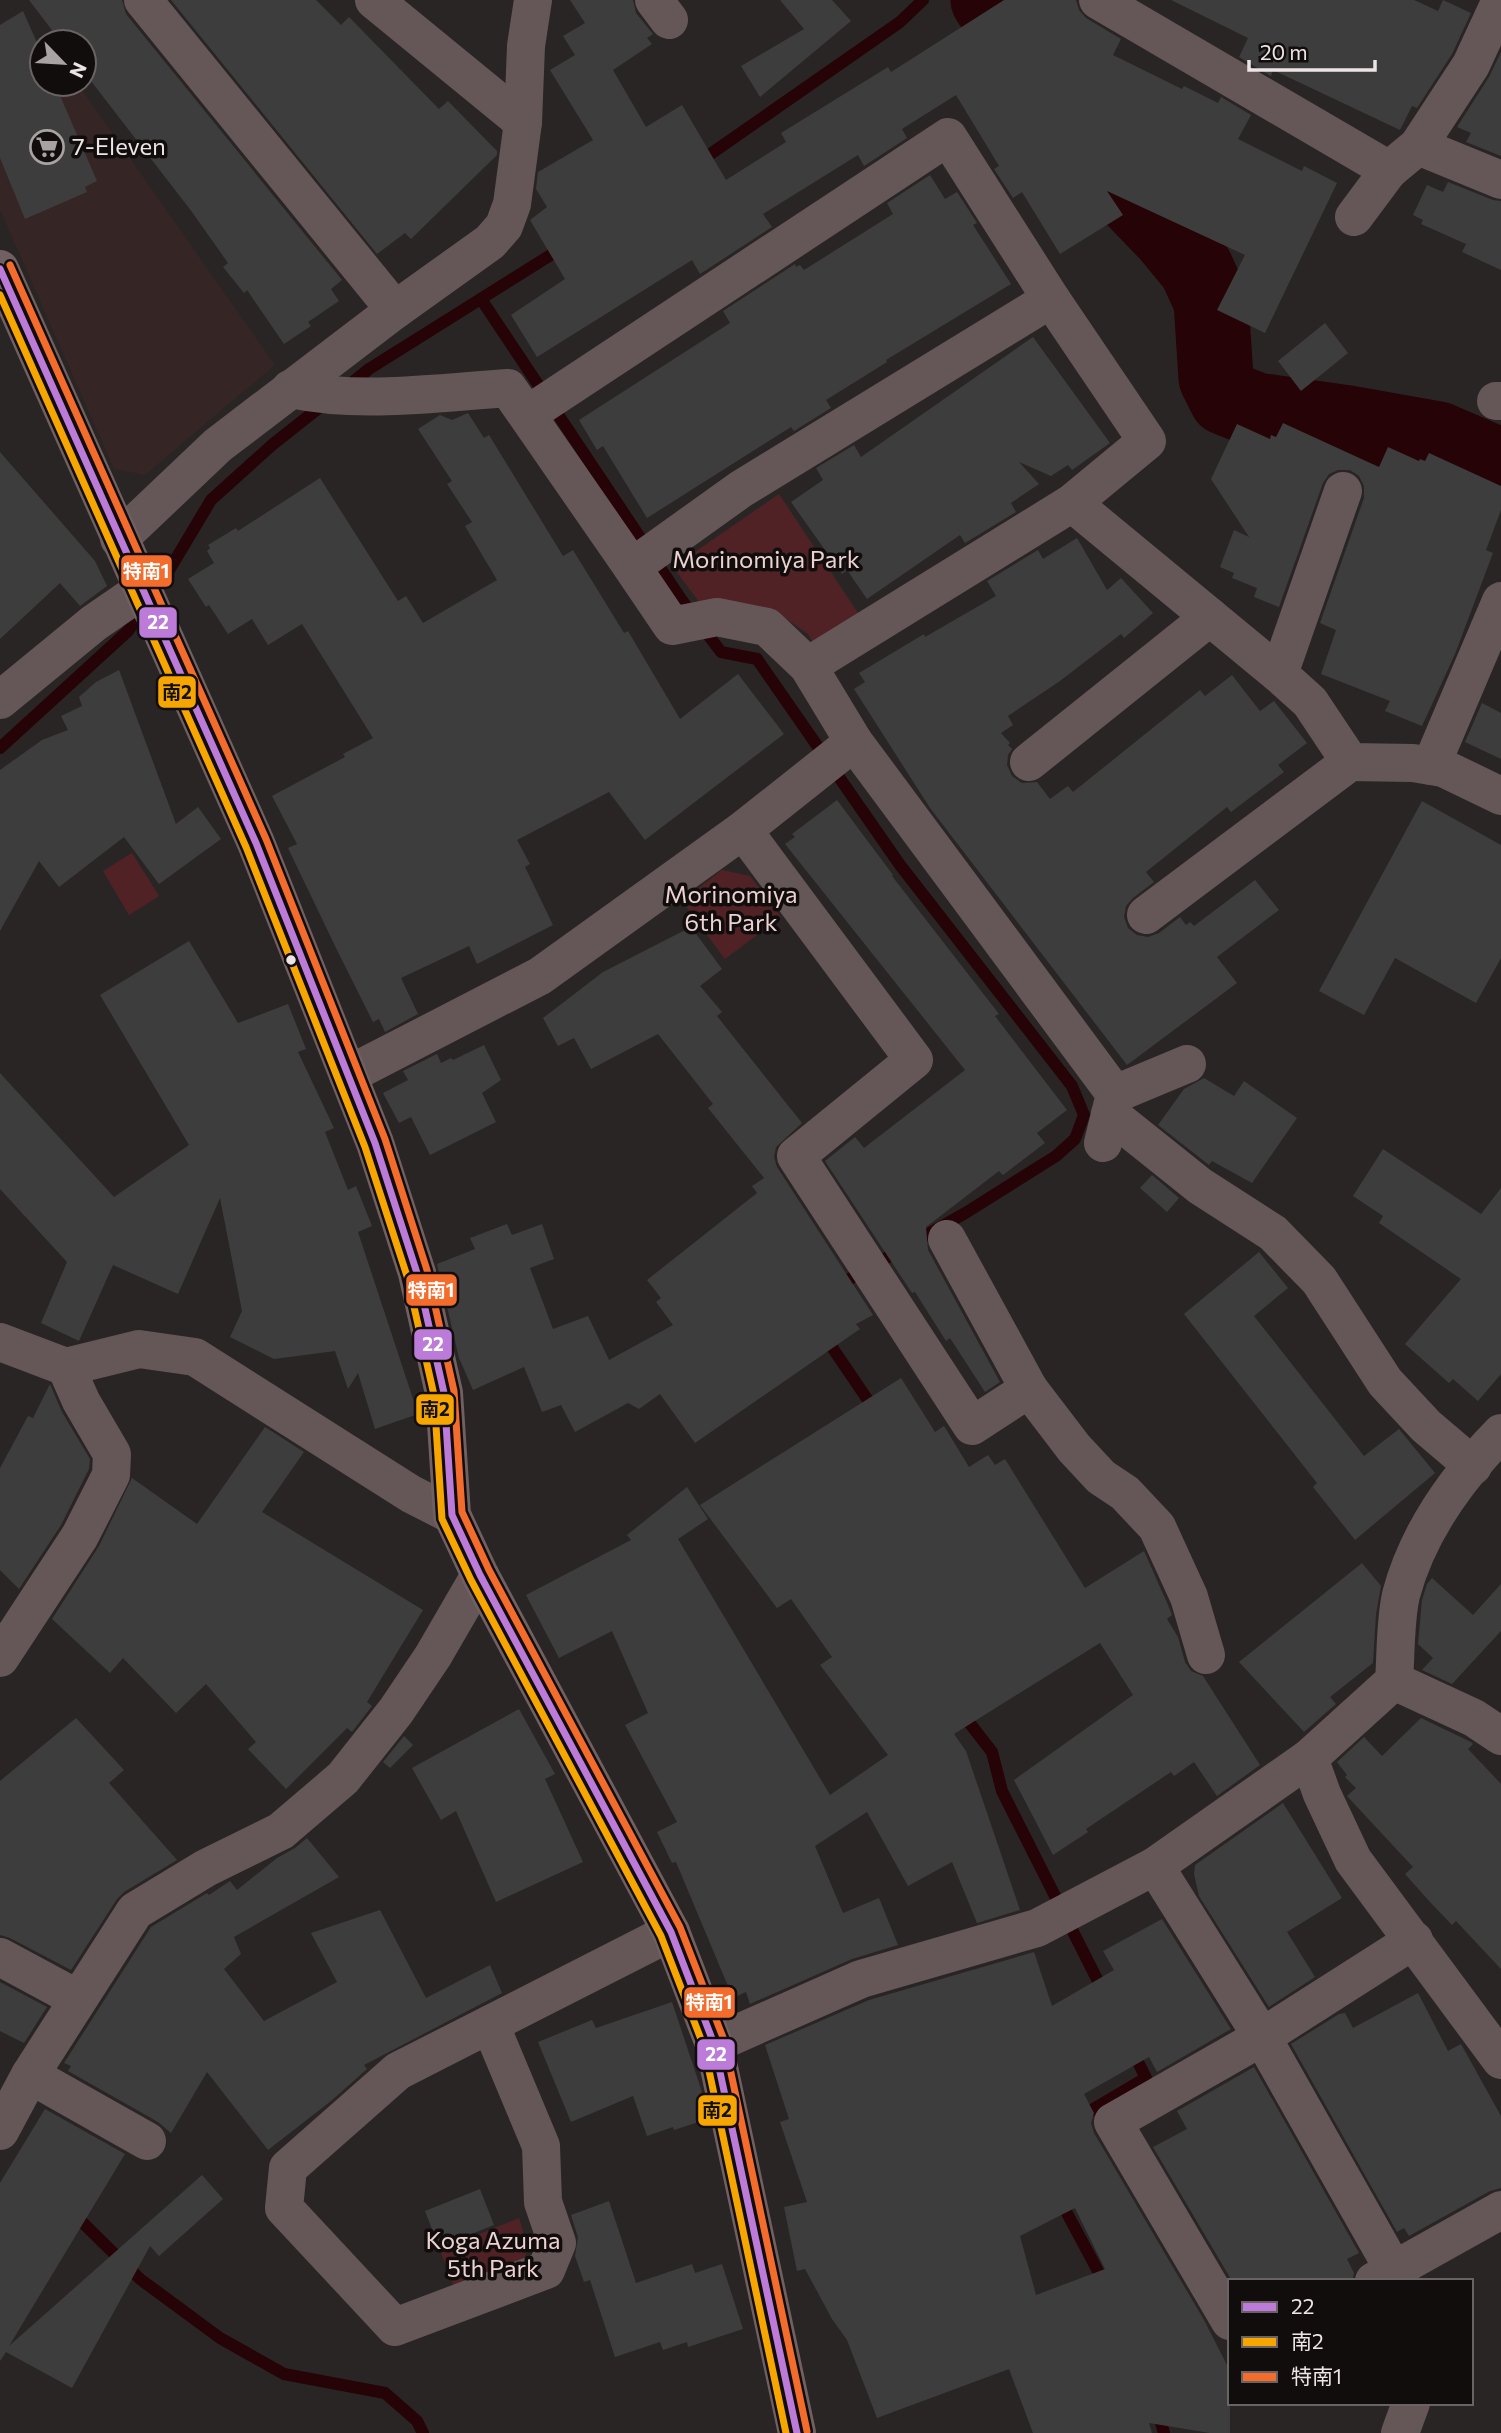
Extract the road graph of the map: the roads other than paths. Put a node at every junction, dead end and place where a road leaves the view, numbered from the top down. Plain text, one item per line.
1 (143, 0) edge
2 (374, 0) edge
3 (533, 0) edge
4 (1098, 0) edge
5 (1501, 0) edge
6 (523, 122) junction
7 (1418, 146) junction
8 (1389, 170) junction
9 (1501, 180) edge
10 (1354, 217) dead end
11 (0, 269) edge
12 (1051, 299) junction
13 (395, 310) junction
14 (321, 393) junction
15 (544, 404) junction
16 (1343, 491) dead end
17 (1072, 503) junction
18 (119, 539) junction
19 (647, 556) junction
20 (1501, 601) edge
21 (148, 602) junction
22 (1210, 617) junction
23 (808, 666) junction
24 (1279, 674) junction
25 (0, 700) edge
26 (838, 755) junction
27 (1030, 762) dead end
28 (1350, 762) junction
29 (1431, 766) junction
30 (1501, 796) edge
31 (743, 831) junction
32 (1146, 915) dead end
33 (1187, 1064) dead end
34 (348, 1075) junction
35 (1110, 1117) junction
36 (947, 1239) dead end
37 (0, 1342) edge
38 (65, 1367) junction
39 (1029, 1389) junction
40 (1501, 1433) edge
41 (1473, 1466) junction
42 (452, 1515) junction
43 (480, 1575) junction
44 (1206, 1655) dead end
45 (0, 1658) edge
46 (1394, 1681) junction
47 (1501, 1736) edge
48 (1309, 1758) junction
49 (1155, 1866) junction
50 (671, 1932) junction
51 (1414, 1940) junction
52 (0, 1957) edge
53 (78, 1999) junction
54 (490, 2024) junction
55 (1262, 2037) junction
56 (714, 2044) junction
57 (1501, 2060) edge
58 (30, 2075) junction
59 (0, 2131) edge
60 (146, 2141) dead end
61 (1501, 2210) edge
62 (1389, 2277) edge
63 (1228, 2317) edge
64 (1410, 2405) edge
65 (797, 2433) edge
66 (1400, 2433) edge

1 - 13 street
2 - 6 street
3 - 6 street
4 - 8 street
5 - 7 street
6 - 13 street
7 - 8 street
7 - 9 street
8 - 10 street
11 - 18 main road
12 - 15 street
12 - 17 street
12 - 19 street
13 - 14 street
14 - 15 street
14 - 18 street
15 - 19 street
16 - 24 street
17 - 22 street
17 - 23 street
18 - 21 main road
19 - 23 street
20 - 29 street
21 - 25 street
21 - 34 main road
22 - 24 street
22 - 27 street
23 - 26 street
24 - 28 street
26 - 31 street
26 - 35 street
28 - 29 street
28 - 32 street
29 - 30 street
31 - 34 street
31 - 39 street
33 - 35 street
34 - 42 main road
35 - 41 street
36 - 39 street
37 - 38 street
38 - 42 street
38 - 45 street
39 - 44 street
40 - 41 street
41 - 46 street
42 - 43 main road
43 - 50 main road
43 - 53 street
46 - 47 street
46 - 48 street
48 - 49 street
48 - 51 street
49 - 55 street
49 - 56 street
50 - 54 street
50 - 56 main road
51 - 55 street
51 - 57 street
52 - 53 street
53 - 58 street
54 - 54 street
55 - 62 street
55 - 63 street
56 - 65 main road
58 - 59 street
58 - 60 street
61 - 62 street
64 - 66 street

